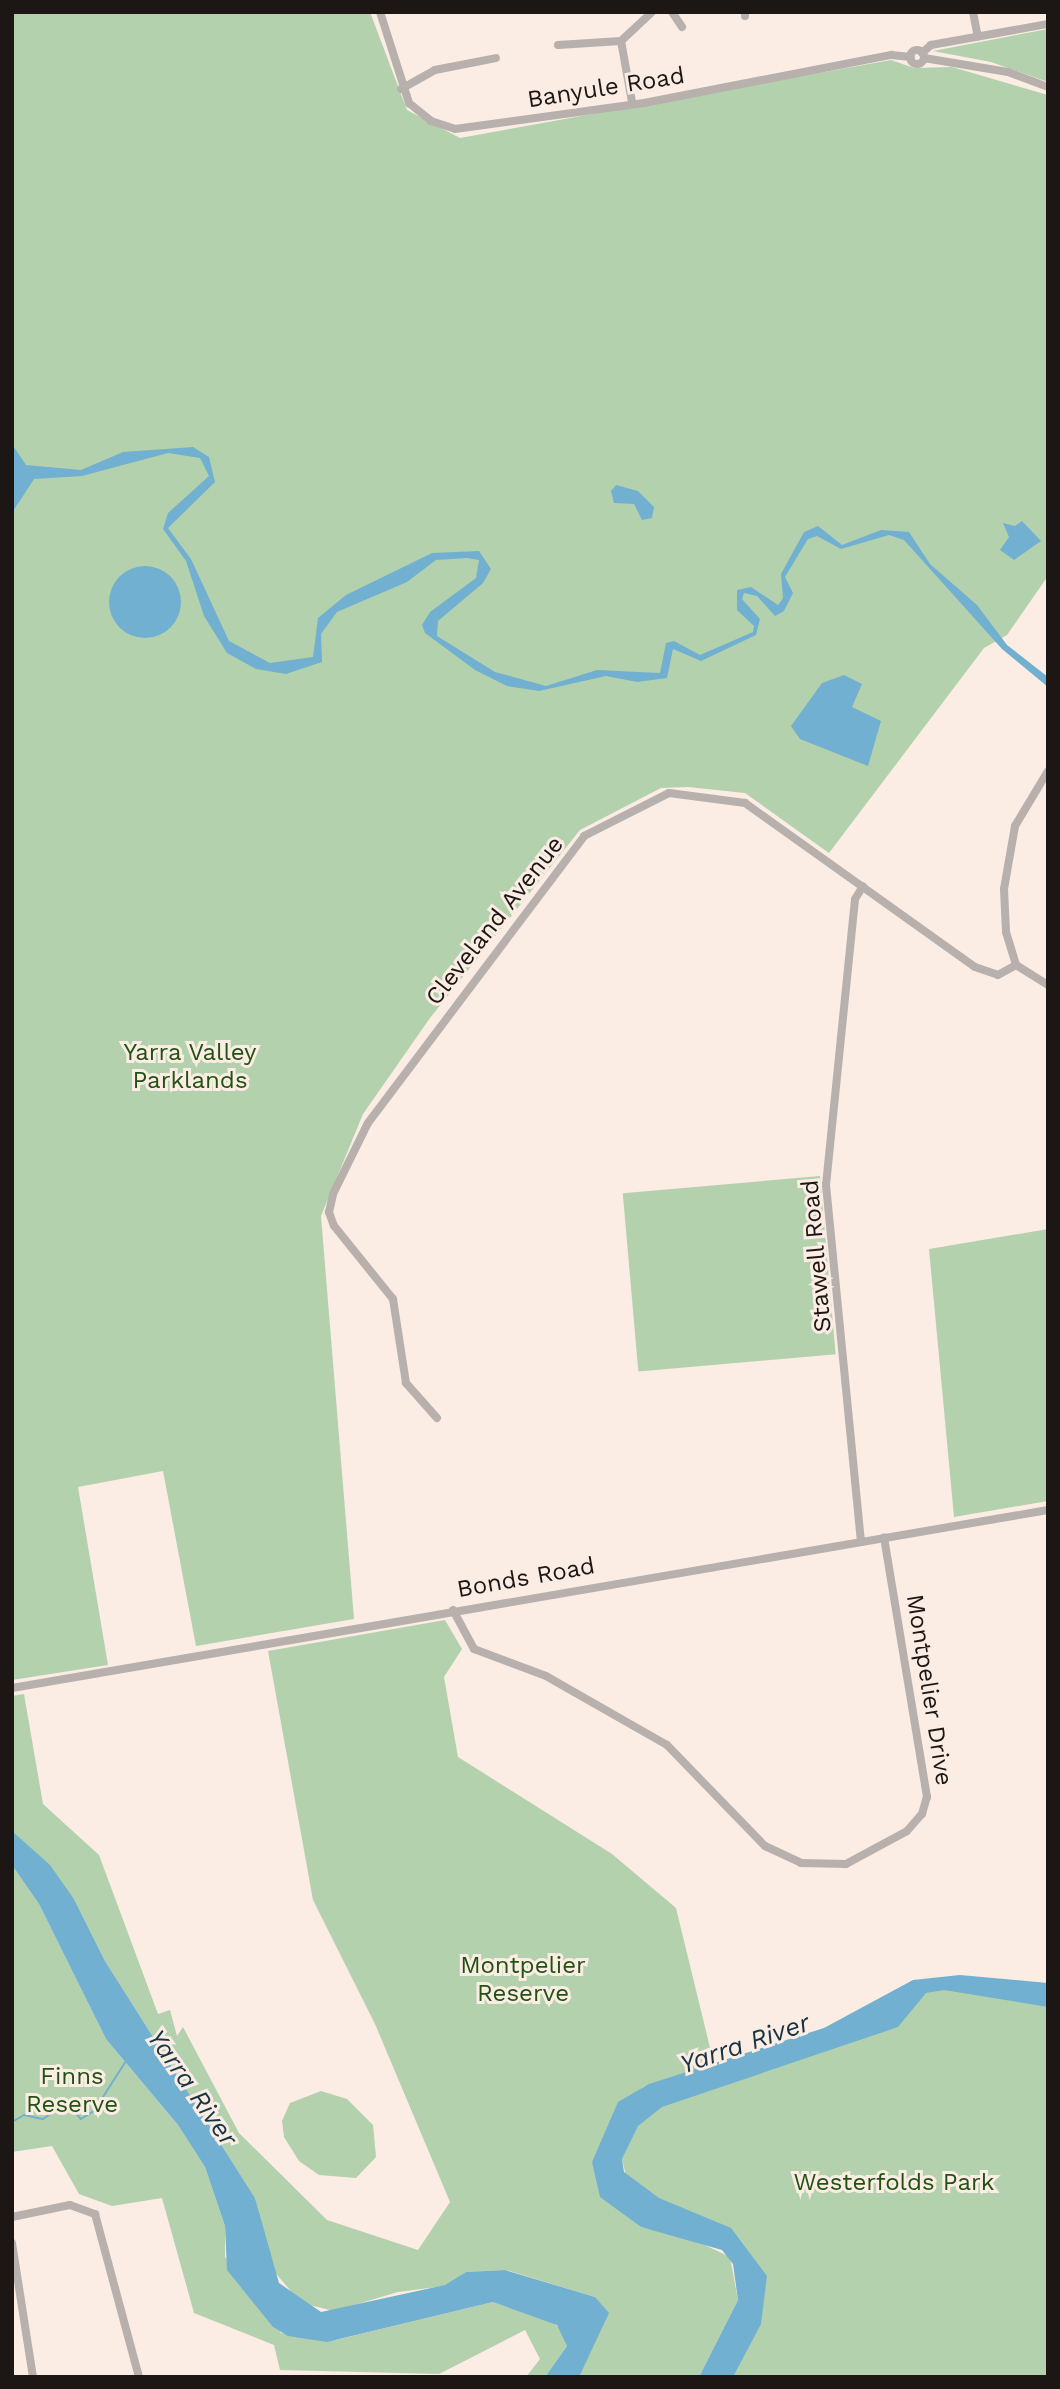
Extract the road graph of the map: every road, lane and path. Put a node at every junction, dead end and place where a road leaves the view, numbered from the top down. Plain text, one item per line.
1 (380, 12) edge
2 (652, 12) edge
3 (672, 12) edge
4 (973, 12) edge
5 (1048, 24) edge
6 (682, 27) dead end
7 (978, 37) junction
8 (621, 41) junction
9 (558, 45) dead end
10 (923, 56) junction
11 (496, 58) dead end
12 (1048, 87) edge
13 (401, 89) junction
14 (632, 102) junction
15 (1048, 771) edge
16 (863, 886) junction
17 (1016, 965) junction
18 (1048, 985) edge
19 (437, 1418) dead end
20 (1048, 1510) edge
21 (884, 1538) junction
22 (861, 1542) junction
23 (453, 1610) junction
24 (12, 1688) edge
25 (12, 2217) edge
26 (12, 2243) edge
27 (23, 2316) junction
28 (12, 2318) edge
29 (33, 2377) edge
30 (139, 2377) edge

1 - 13 street, Banyule Road
2 - 8 street
3 - 6 street
4 - 7 street
5 - 7 street, Banyule Road
7 - 10 street, Banyule Road
8 - 9 street
8 - 14 street
10 - 12 street
10 - 14 street, Banyule Road
11 - 13 street
13 - 14 street, Banyule Road
15 - 17 street
16 - 17 street, Cleveland Avenue
16 - 19 street, Cleveland Avenue
16 - 22 street, Stawell Road
17 - 18 street
20 - 21 street, Bonds Road
21 - 22 street, Bonds Road
21 - 23 street, Montpelier Drive
22 - 23 street, Bonds Road
23 - 24 street, Bonds Road
25 - 30 street
26 - 27 street
27 - 28 street
27 - 29 street

